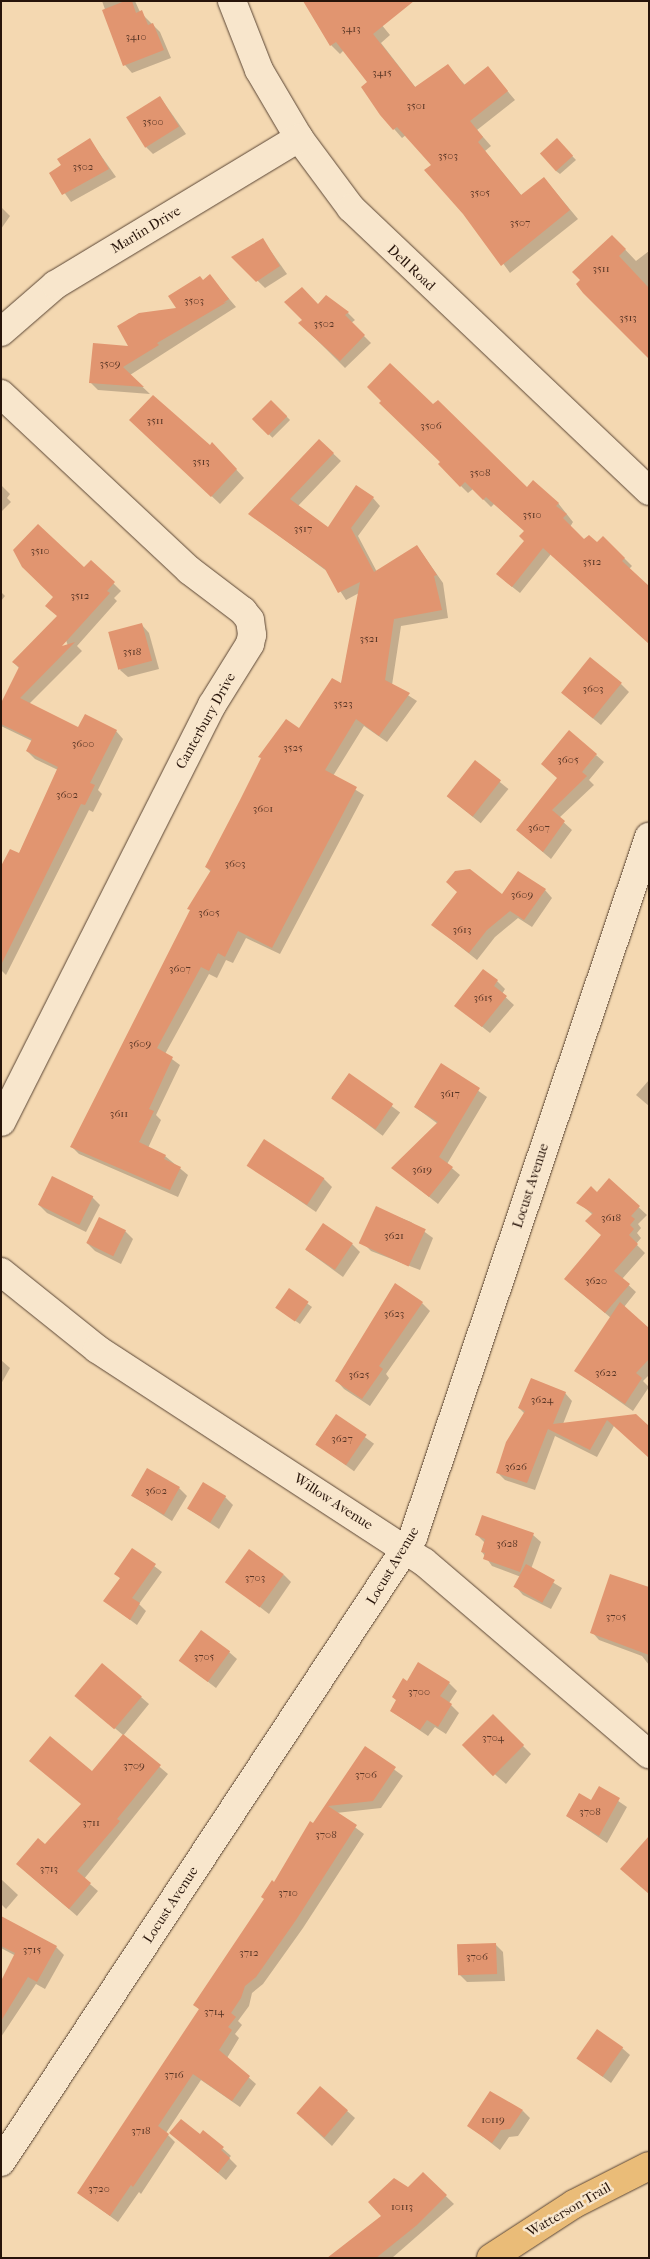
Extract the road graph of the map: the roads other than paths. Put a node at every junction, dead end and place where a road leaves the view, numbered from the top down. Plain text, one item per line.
1 (232, 1) edge
2 (299, 138) junction
3 (1, 332) edge
4 (1, 394) edge
5 (649, 491) edge
6 (649, 837) edge
7 (1, 1122) edge
8 (1, 1272) edge
9 (406, 1548) junction
10 (649, 1754) edge
11 (1, 2162) edge
12 (649, 2166) edge
13 (491, 2258) edge

1 - 2 street, Dell Road
2 - 3 street, Marlin Drive
2 - 5 street, Dell Road
4 - 7 street, Canterbury Drive
6 - 9 street, Locust Avenue
8 - 9 street, Willow Avenue
9 - 10 street, Willow Avenue
9 - 11 street, Locust Avenue
12 - 13 main road, Watterson Trail

